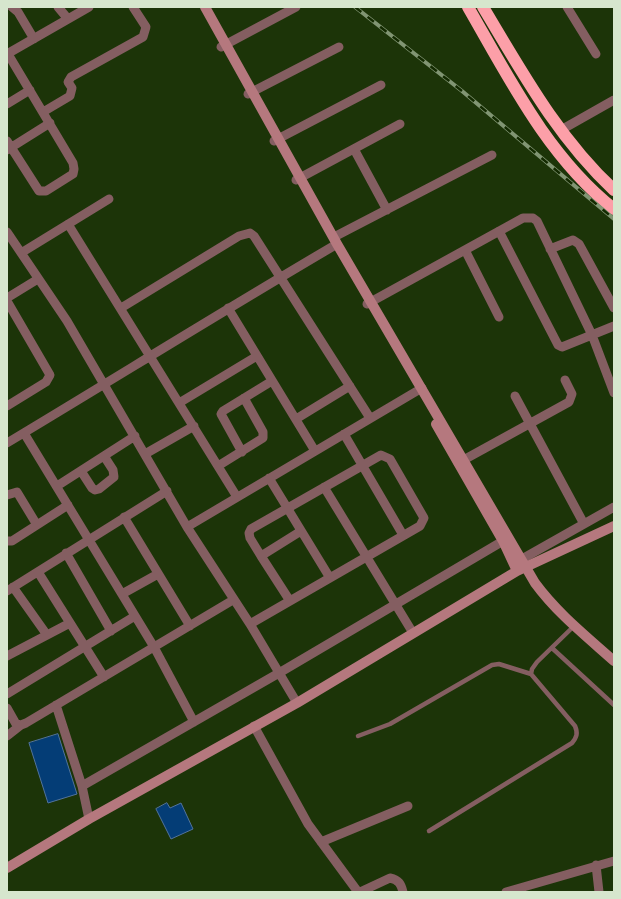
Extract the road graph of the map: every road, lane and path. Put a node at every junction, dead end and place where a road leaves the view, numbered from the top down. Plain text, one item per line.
1 (12, 7) edge
2 (58, 7) edge
3 (89, 7) edge
4 (133, 7) edge
5 (198, 7) edge
6 (205, 7) edge
7 (296, 7) edge
8 (468, 7) edge
9 (484, 7) edge
10 (566, 7) edge
11 (68, 19) junction
12 (34, 39) junction
13 (223, 46) junction
14 (339, 47) dead end
15 (8, 54) edge
16 (596, 54) dead end
17 (381, 85) dead end
18 (30, 90) junction
19 (250, 93) junction
20 (614, 100) edge
21 (7, 104) edge
22 (43, 112) junction
23 (50, 124) junction
24 (400, 124) dead end
25 (561, 130) junction
26 (276, 140) junction
27 (8, 146) edge
28 (354, 149) junction
29 (492, 155) dead end
30 (298, 179) junction
31 (614, 190) edge
32 (109, 199) dead end
33 (614, 208) edge
34 (387, 210) junction
35 (68, 224) junction
36 (500, 231) junction
37 (7, 232) edge
38 (335, 242) junction
39 (550, 249) junction
40 (465, 250) junction
41 (21, 253) junction
42 (282, 277) junction
43 (38, 278) junction
44 (7, 300) edge
45 (369, 302) junction
46 (121, 308) junction
47 (228, 308) junction
48 (614, 308) edge
49 (499, 317) dead end
50 (614, 326) edge
51 (592, 335) junction
52 (150, 355) junction
53 (257, 356) junction
54 (272, 380) junction
55 (566, 380) dead end
56 (103, 386) junction
57 (350, 386) junction
58 (419, 389) junction
59 (614, 393) edge
60 (515, 396) dead end
61 (244, 398) junction
62 (179, 403) junction
63 (7, 406) edge
64 (370, 418) junction
65 (296, 420) junction
66 (530, 423) junction
67 (194, 426) junction
68 (24, 433) junction
69 (344, 434) junction
70 (135, 436) junction
71 (7, 443) edge
72 (315, 451) junction
73 (242, 452) junction
74 (145, 454) junction
75 (104, 456) junction
76 (461, 461) junction
77 (362, 464) junction
78 (218, 466) junction
79 (81, 471) junction
80 (269, 478) junction
81 (57, 486) junction
82 (324, 487) junction
83 (166, 491) junction
84 (7, 495) edge
85 (238, 497) junction
86 (68, 505) junction
87 (614, 507) edge
88 (287, 508) junction
89 (124, 517) junction
90 (584, 524) junction
91 (37, 525) junction
92 (614, 526) edge
93 (187, 527) junction
94 (301, 531) junction
95 (403, 535) junction
96 (89, 539) junction
97 (7, 541) edge
98 (503, 541) junction
99 (66, 553) junction
100 (261, 556) junction
101 (366, 557) junction
102 (522, 566) junction
103 (38, 572) junction
104 (158, 574) junction
105 (330, 578) junction
106 (10, 589) edge
107 (122, 594) junction
108 (233, 600) junction
109 (290, 601) junction
110 (395, 605) junction
111 (135, 616) junction
112 (70, 623) junction
113 (250, 624) junction
114 (190, 626) junction
115 (574, 626) junction
116 (111, 631) junction
117 (414, 634) junction
118 (47, 635) junction
119 (85, 647) junction
120 (154, 647) junction
121 (552, 648) junction
122 (7, 656) edge
123 (614, 661) edge
124 (279, 673) junction
125 (531, 674) junction
126 (104, 677) junction
127 (7, 694) edge
128 (297, 703) junction
129 (614, 704) edge
130 (56, 705) junction
131 (7, 708) edge
132 (194, 722) junction
133 (21, 725) junction
134 (254, 726) junction
135 (7, 736) edge
136 (358, 736) dead end
137 (82, 786) junction
138 (408, 806) dead end
139 (89, 819) junction
140 (429, 831) dead end
141 (322, 842) junction
142 (614, 861) edge
143 (596, 866) junction
144 (7, 868) edge
145 (359, 892) edge
146 (403, 892) edge
147 (506, 892) edge
148 (599, 892) edge

1 - 12 street
2 - 11 street
3 - 11 street
4 - 22 street
5 - 13 street
6 - 13 street
7 - 13 street
8 - 33 highway
9 - 25 highway
10 - 16 street
11 - 12 street
12 - 15 street
13 - 19 street
14 - 19 street
15 - 18 street
17 - 26 street
18 - 21 street
18 - 22 street
19 - 26 street
20 - 25 street
22 - 23 street
23 - 27 street
23 - 27 street
24 - 28 street
25 - 31 highway
26 - 30 street
28 - 30 street
28 - 34 street
29 - 34 street
30 - 38 street
32 - 35 street
34 - 38 street
35 - 41 street
35 - 46 street
36 - 39 street
36 - 40 street
36 - 51 street
37 - 41 street
38 - 42 street
38 - 45 street
39 - 48 street
39 - 51 street
40 - 45 street
40 - 49 street
41 - 43 street
42 - 46 street
42 - 47 street
42 - 57 street
43 - 44 street
43 - 56 street
44 - 63 street
45 - 58 street
46 - 52 street
47 - 52 street
47 - 53 street
50 - 51 street
51 - 59 street
52 - 56 street
52 - 62 street
53 - 54 street
53 - 62 street
54 - 61 street
54 - 65 street
55 - 66 street
56 - 68 street
56 - 70 street
57 - 64 street
57 - 65 street
58 - 64 street
58 - 76 street
60 - 66 street
61 - 73 street
61 - 73 street
62 - 67 street
64 - 69 street
65 - 72 street
66 - 76 street
66 - 90 street
67 - 74 street
67 - 78 street
68 - 71 street
68 - 81 street
69 - 72 street
69 - 77 street
70 - 74 street
70 - 75 street
72 - 80 street
73 - 78 street
74 - 83 street
75 - 79 street
75 - 79 street
76 - 98 street
76 - 102 street
77 - 82 street
77 - 95 street
77 - 95 street
78 - 85 street
79 - 81 street
80 - 85 street
80 - 88 street
81 - 86 street
82 - 88 street
82 - 101 street
83 - 89 street
83 - 93 street
84 - 91 street
85 - 93 street
86 - 91 street
86 - 96 street
87 - 90 street
88 - 94 street
88 - 100 street
89 - 96 street
89 - 104 street
90 - 102 street
91 - 97 street
92 - 102 street
93 - 108 street
94 - 100 street
94 - 105 street
95 - 101 street
96 - 99 street
96 - 107 street
98 - 102 street
98 - 110 street
99 - 103 street
99 - 116 street
100 - 109 street
101 - 105 street
101 - 110 street
102 - 115 street
102 - 117 street
103 - 106 street
103 - 112 street
104 - 107 street
104 - 114 street
105 - 109 street
106 - 118 street
107 - 111 street
108 - 113 street
108 - 114 street
109 - 113 street
110 - 117 street
110 - 124 street
111 - 116 street
111 - 120 street
112 - 118 street
112 - 119 street
113 - 124 street
114 - 120 street
115 - 121 lane
115 - 123 street
116 - 119 street
117 - 128 street
118 - 122 street
119 - 126 street
119 - 127 street
120 - 126 street
120 - 132 street
121 - 125 lane
121 - 129 lane
124 - 128 street
124 - 132 street
125 - 136 lane
125 - 140 lane
126 - 130 street
128 - 134 street
130 - 133 street
130 - 137 street
131 - 133 street
132 - 137 street
133 - 135 street
134 - 139 street
134 - 141 street
137 - 139 street
138 - 141 street
139 - 144 street
141 - 145 street
142 - 143 street
143 - 147 street
143 - 148 street
145 - 146 street

